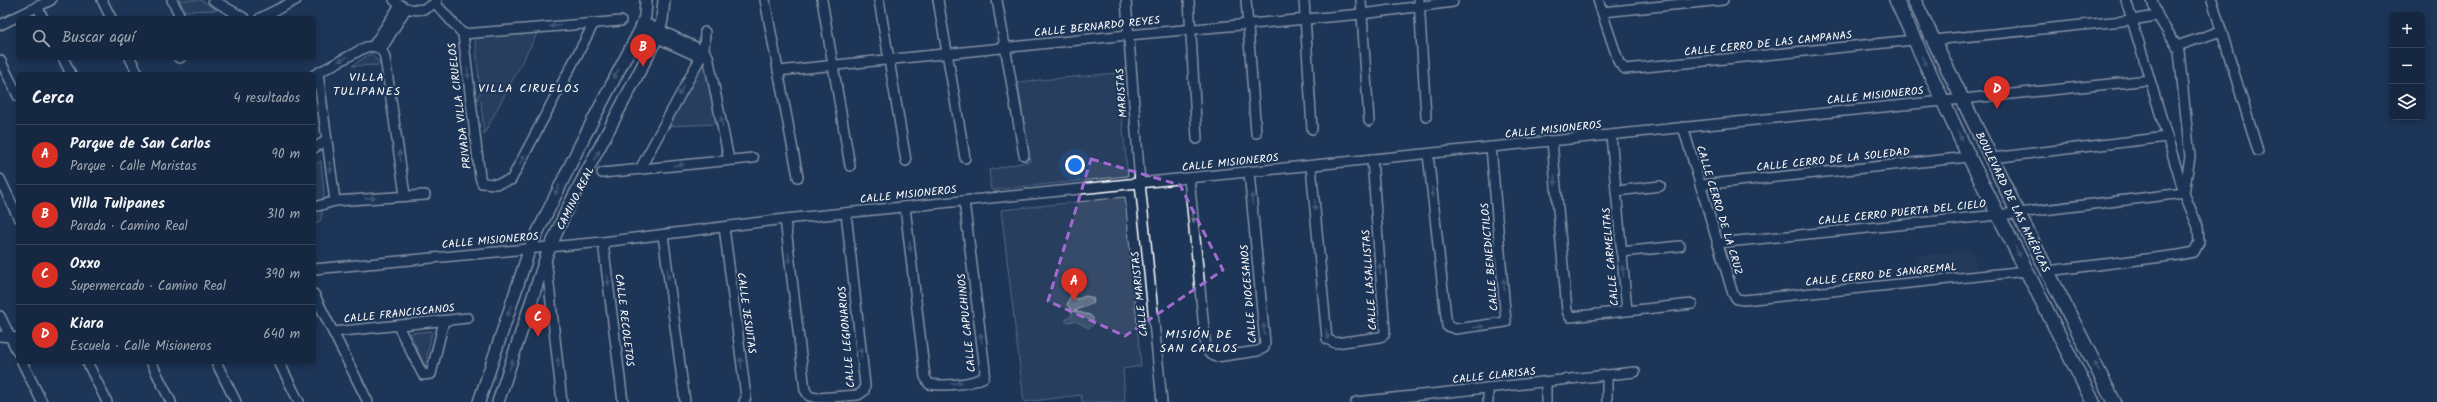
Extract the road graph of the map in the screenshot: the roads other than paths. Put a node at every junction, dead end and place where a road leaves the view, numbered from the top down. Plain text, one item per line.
1 (51, 0) edge
2 (102, 0) edge
3 (172, 0) edge
4 (213, 0) edge
5 (296, 0) edge
6 (646, 0) edge
7 (664, 0) edge
8 (764, 0) edge
9 (822, 0) edge
10 (879, 0) edge
11 (938, 0) edge
12 (997, 0) edge
13 (1126, 0) edge
14 (1189, 0) edge
15 (1246, 0) edge
16 (1304, 0) edge
17 (1361, 0) edge
18 (1598, 0) edge
19 (1723, 0) edge
20 (1896, 0) edge
21 (1914, 0) edge
22 (2126, 0) edge
23 (2152, 0) edge
24 (2212, 0) edge
25 (436, 1) edge
26 (1453, 2) dead end
27 (1419, 4) edge
28 (400, 5) edge
29 (37, 6) junction
30 (1602, 12) junction
31 (1362, 14) junction
32 (18, 16) edge
33 (42, 16) edge
34 (110, 16) edge
35 (180, 16) edge
36 (241, 16) edge
37 (264, 16) edge
38 (2156, 16) junction
39 (16, 17) edge
40 (1305, 19) junction
41 (2132, 20) junction
42 (621, 21) dead end
43 (594, 23) junction
44 (1247, 24) junction
45 (0, 25) edge
46 (641, 26) junction
47 (1191, 29) junction
48 (2221, 31) junction
49 (705, 32) dead end
50 (463, 34) junction
51 (659, 34) junction
52 (1128, 35) junction
53 (1914, 40) junction
54 (1933, 40) junction
55 (2176, 46) junction
56 (377, 48) junction
57 (1004, 48) junction
58 (702, 54) junction
59 (947, 54) junction
60 (889, 59) junction
61 (0, 60) edge
62 (64, 60) edge
63 (131, 60) edge
64 (835, 64) junction
65 (778, 71) junction
66 (70, 72) edge
67 (137, 72) edge
68 (316, 74) edge
69 (2149, 80) junction
70 (16, 92) edge
71 (1962, 98) junction
72 (1944, 100) junction
73 (1426, 117) dead end
74 (1369, 121) dead end
75 (1683, 127) junction
76 (1312, 129) dead end
77 (1256, 133) dead end
78 (1611, 134) junction
79 (2167, 137) junction
80 (1197, 139) dead end
81 (326, 141) junction
82 (1552, 141) junction
83 (316, 147) edge
84 (1491, 147) junction
85 (2258, 151) dead end
86 (1428, 154) junction
87 (1024, 155) dead end
88 (1969, 157) junction
89 (753, 158) dead end
90 (965, 158) dead end
91 (1992, 158) junction
92 (1372, 159) junction
93 (729, 160) junction
94 (906, 161) dead end
95 (850, 166) dead end
96 (1312, 166) junction
97 (640, 169) junction
98 (1249, 172) junction
99 (602, 173) dead end
100 (798, 176) dead end
101 (1189, 178) junction
102 (0, 179) edge
103 (1140, 183) junction
104 (1700, 185) junction
105 (1660, 186) dead end
106 (1616, 191) junction
107 (2184, 193) junction
108 (425, 194) dead end
109 (405, 195) junction
110 (335, 201) junction
111 (964, 201) junction
112 (318, 206) dead end
113 (906, 207) junction
114 (16, 213) edge
115 (846, 213) junction
116 (2018, 213) junction
117 (1999, 215) junction
118 (785, 219) junction
119 (724, 228) junction
120 (663, 235) junction
121 (604, 242) junction
122 (1717, 243) junction
123 (551, 246) junction
124 (1680, 246) dead end
125 (530, 248) junction
126 (1621, 252) junction
127 (546, 257) junction
128 (316, 269) edge
129 (2027, 271) junction
130 (2047, 271) junction
131 (316, 298) edge
132 (1737, 299) joint
133 (1692, 304) dead end
134 (1627, 310) junction
135 (0, 316) edge
136 (468, 318) dead end
137 (444, 321) junction
138 (398, 326) junction
139 (333, 332) junction
140 (0, 336) edge
141 (14, 338) edge
142 (23, 364) edge
143 (88, 364) edge
144 (152, 364) edge
145 (217, 364) edge
146 (280, 364) edge
147 (1635, 372) dead end
148 (1607, 375) junction
149 (1546, 382) junction
150 (1488, 388) junction
151 (1428, 398) edge
152 (1367, 401) edge
153 (42, 402) edge
154 (107, 402) edge
155 (171, 402) edge
156 (236, 402) edge
157 (299, 402) edge
158 (368, 402) edge
159 (479, 402) edge
160 (498, 402) edge
161 (562, 402) edge
162 (623, 402) edge
163 (685, 402) edge
164 (744, 402) edge
165 (1162, 402) edge
166 (1356, 402) edge
167 (1488, 402) edge
168 (1546, 402) edge
169 (1607, 402) edge
170 (2093, 402) edge
171 (2114, 402) edge

1 - 29 street
2 - 34 street
3 - 35 street
4 - 36 street
5 - 37 street
6 - 46 street, CAMINO REAL
7 - 51 street, CAMINO REAL
8 - 65 street
9 - 64 street
10 - 60 street
11 - 59 street
12 - 57 street
13 - 52 street, MARISTAS
14 - 47 street
15 - 44 street
16 - 40 street
17 - 31 street
18 - 30 street
19 - 30 street
20 - 53 main road, BOULEVARD DE LAS AMÉRICAS
21 - 54 main road, BOULEVARD DE LAS AMÉRICAS
22 - 41 street
23 - 38 street
24 - 48 street
25 - 28 street
25 - 50 street, PRIVADA VILLA CIRUELOS
26 - 27 street, CALLE BERNARDO REYES
27 - 31 street, CALLE BERNARDO REYES
27 - 73 street
28 - 56 street
29 - 32 street
29 - 33 street
30 - 53 street, CALLE CERRO DE LAS CAMPANAS
31 - 40 street, CALLE BERNARDO REYES
31 - 74 street
38 - 41 street
38 - 55 street
39 - 45 street
40 - 44 street, CALLE BERNARDO REYES
40 - 76 street
41 - 54 street
41 - 69 street
42 - 43 street, PRIVADA VILLA CIRUELOS
43 -> 50 street, PRIVADA VILLA CIRUELOS
50 -> 43 street, PRIVADA VILLA CIRUELOS
44 - 47 street, CALLE BERNARDO REYES
44 - 77 street
46 - 51 street
46 -> 125 street, CAMINO REAL
47 - 52 street, CALLE BERNARDO REYES
47 - 80 street
48 - 55 street
48 - 85 street
49 - 58 street
51 - 58 street
123 -> 51 street, CAMINO REAL
52 - 57 street, CALLE BERNARDO REYES
52 - 103 street, MARISTAS
53 -> 72 main road, BOULEVARD DE LAS AMÉRICAS
54 - 71 main road, BOULEVARD DE LAS AMÉRICAS
55 - 107 street
56 -> 68 street
109 -> 56 street
57 - 59 street, CALLE BERNARDO REYES
57 - 87 street
93 -> 58 street
58 -> 97 street
59 - 60 street, CALLE BERNARDO REYES
59 - 90 street
60 - 64 street, CALLE BERNARDO REYES
60 - 94 street
61 - 70 street
62 - 66 street
63 - 67 street
64 - 65 street, CALLE BERNARDO REYES
64 - 95 street
65 - 100 street
68 - 81 street
69 - 71 street, CALLE MISIONEROS
69 - 79 street
71 - 72 street, CALLE MISIONEROS
71 - 91 main road, BOULEVARD DE LAS AMÉRICAS
72 - 75 street, CALLE MISIONEROS
72 -> 88 main road, BOULEVARD DE LAS AMÉRICAS
75 - 78 street, CALLE MISIONEROS
75 - 104 street, CALLE CERRO DE LA CRUZ
78 - 82 street, CALLE MISIONEROS
78 - 106 street, CALLE CARMELITAS
79 - 91 street
79 - 107 street
81 - 83 street
81 -> 110 street
82 - 84 street, CALLE MISIONEROS
82 -> 134 street, CALLE CARMELITAS
84 - 86 street, CALLE MISIONEROS
86 -> 84 street, CALLE BENEDICTILOS
86 - 92 street, CALLE MISIONEROS
88 - 104 street, CALLE CERRO DE LA SOLEDAD
88 - 117 main road, BOULEVARD DE LAS AMÉRICAS
89 - 93 street
91 - 116 main road, BOULEVARD DE LAS AMÉRICAS
92 - 96 street, CALLE MISIONEROS
96 -> 92 street, CALLE LASALLISTAS
97 -> 93 street
96 - 98 street, CALLE MISIONEROS
97 - 99 street
98 - 101 street, CALLE MISIONEROS
101 -> 98 street, CALLE DIOCESANOS
101 - 103 street, CALLE MISIONEROS
102 - 114 street
103 - 111 street, CALLE MISIONEROS
103 - 165 street, CALLE MARISTAS
104 - 122 street, CALLE CERRO DE LA CRUZ
105 - 106 street
106 - 126 street, CALLE CARMELITAS
107 - 116 street, CALLE CERRO PUERTA DEL CIELO
107 - 130 street
108 - 109 street
110 -> 109 street
110 - 112 street
111 - 113 street, CALLE MISIONEROS
113 -> 111 street, CALLE CAPUCHINOS
113 - 115 street, CALLE MISIONEROS
115 - 118 street, CALLE MISIONEROS
118 -> 115 street, CALLE LEGIONARIOS
116 - 117 street, CALLE CERRO PUERTA DEL CIELO
116 - 130 main road, BOULEVARD DE LAS AMÉRICAS
117 - 122 street, CALLE CERRO PUERTA DEL CIELO
117 -> 129 main road, BOULEVARD DE LAS AMÉRICAS
118 - 119 street, CALLE MISIONEROS
119 - 120 street, CALLE MISIONEROS
164 -> 119 street, CALLE JESUITAS
120 - 121 street, CALLE MISIONEROS
120 -> 163 street
121 - 123 street, CALLE MISIONEROS
121 -> 162 street, CALLE RECOLETOS
122 - 132 street, CALLE CERRO DE LA CRUZ
123 - 125 street, CALLE MISIONEROS
123 - 127 street, CAMINO REAL
124 - 126 street
125 - 128 street, CALLE MISIONEROS
125 -> 159 street, CAMINO REAL
134 -> 126 street, CALLE CARMELITAS
160 -> 127 street, CAMINO REAL
161 -> 127 street
129 - 132 street, CALLE CERRO DE SANGREMAL
129 - 170 main road, BOULEVARD DE LAS AMÉRICAS
171 -> 130 main road, BOULEVARD DE LAS AMÉRICAS
131 - 139 street
133 - 134 street
135 - 141 street
136 - 137 street, CALLE FRANCISCANOS
137 - 138 street, CALLE FRANCISCANOS
137 - 138 street
138 - 139 street, CALLE FRANCISCANOS
139 - 158 street
140 - 141 street
142 - 153 street
143 - 154 street
144 - 155 street
145 - 156 street
146 - 157 street
147 - 148 street, CALLE CLARISAS
148 - 149 street, CALLE CLARISAS
148 - 169 street
149 - 150 street, CALLE CLARISAS
149 - 168 street
150 - 151 street, CALLE CLARISAS
150 - 167 street
151 - 152 street, CALLE CLARISAS
152 - 166 street, CALLE CLARISAS

